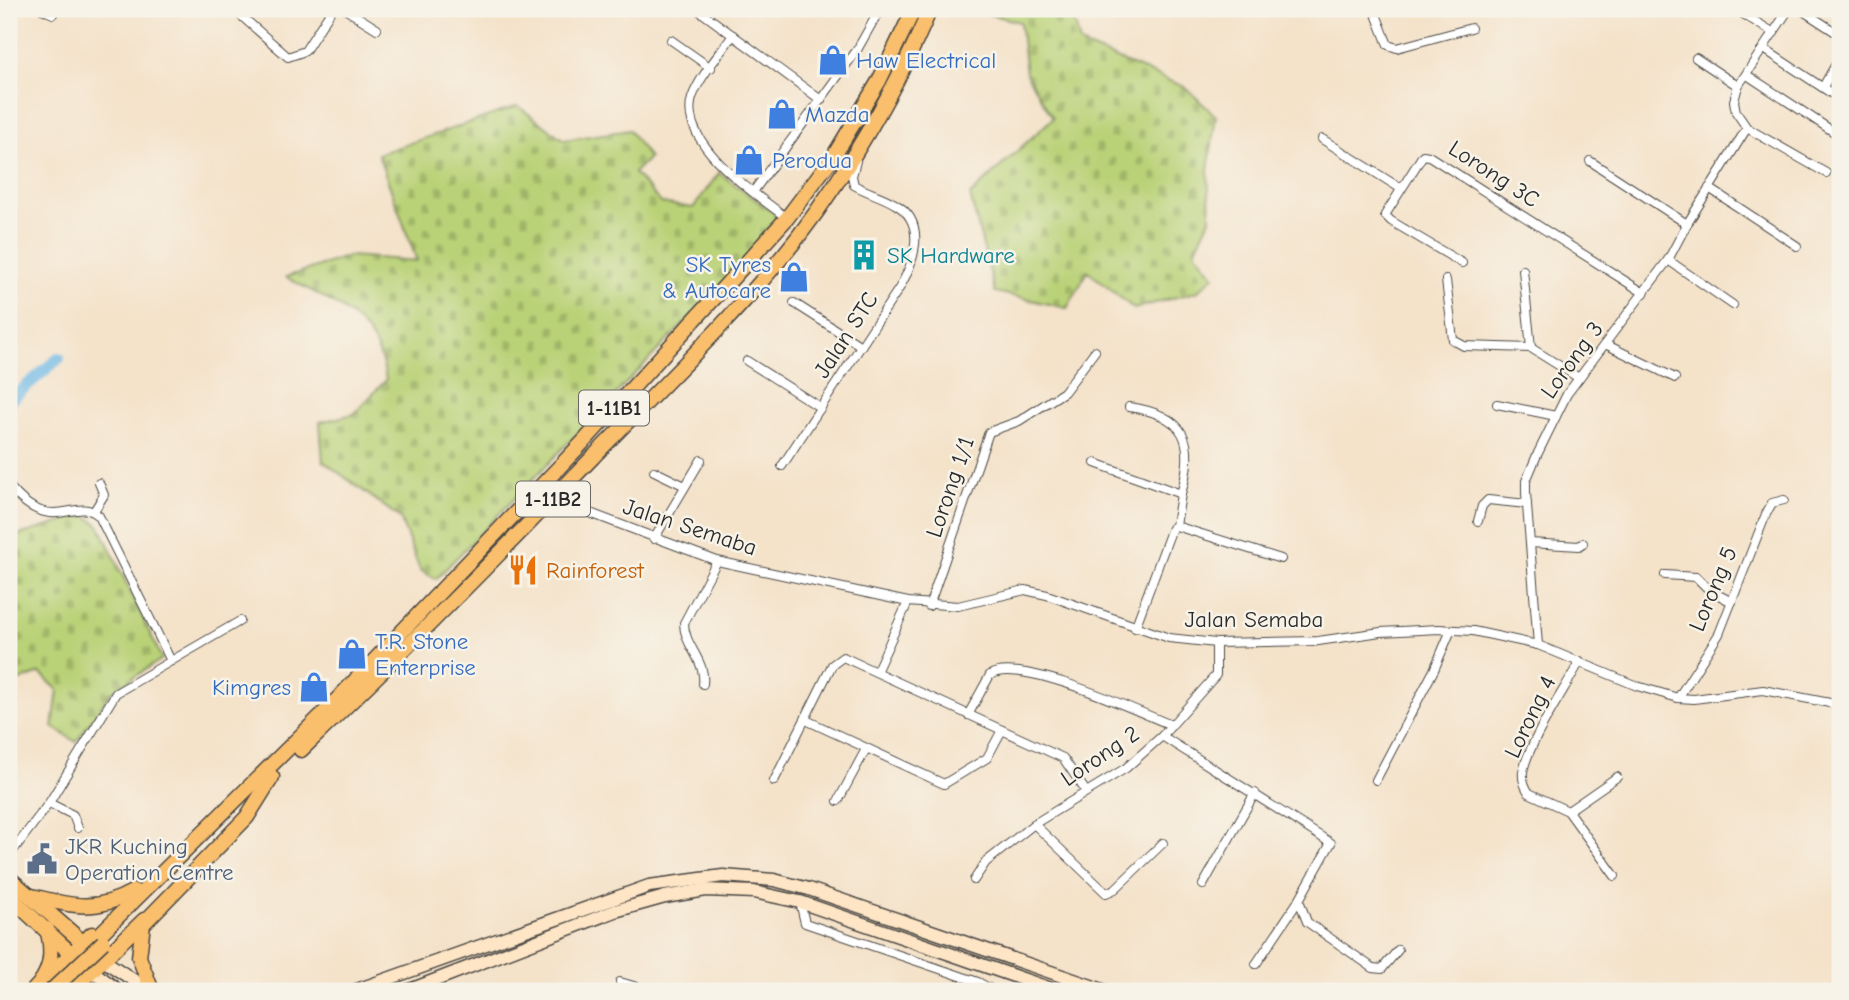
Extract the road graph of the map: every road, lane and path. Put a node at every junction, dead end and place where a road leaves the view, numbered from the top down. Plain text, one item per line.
1 (42, 9) edge
2 (332, 9) edge
3 (345, 9) edge
4 (697, 9) edge
5 (880, 9) edge
6 (914, 9) edge
7 (930, 9) edge
8 (1374, 9) edge
9 (1735, 9) edge
10 (1789, 9) edge
11 (1800, 9) edge
12 (238, 13) dead end
13 (53, 14) dead end
14 (1471, 28) dead end
15 (377, 29) dead end
16 (1774, 33) junction
17 (733, 35) junction
18 (1840, 35) edge
19 (671, 40) dead end
20 (1764, 49) junction
21 (1840, 57) edge
22 (1696, 58) dead end
23 (711, 68) junction
24 (1747, 75) junction
25 (1738, 86) junction
26 (1823, 88) junction
27 (1840, 99) edge
28 (821, 100) junction
29 (869, 127) junction
30 (1747, 128) junction
31 (1836, 134) dead end
32 (1322, 139) dead end
33 (1590, 160) dead end
34 (1826, 173) dead end
35 (855, 185) junction
36 (1401, 188) junction
37 (1709, 188) junction
38 (753, 192) junction
39 (818, 206) junction
40 (787, 218) junction
41 (1686, 223) junction
42 (1797, 246) dead end
43 (1668, 260) junction
44 (1462, 263) dead end
45 (1523, 270) dead end
46 (1446, 280) dead end
47 (1644, 293) junction
48 (794, 303) dead end
49 (1732, 305) dead end
50 (682, 331) junction
51 (1607, 345) junction
52 (861, 346) junction
53 (699, 348) junction
54 (1531, 348) junction
55 (1095, 351) dead end
56 (747, 360) dead end
57 (1579, 378) junction
58 (1675, 378) dead end
59 (1497, 404) dead end
60 (1129, 407) dead end
61 (821, 408) junction
62 (1556, 416) junction
63 (701, 460) dead end
64 (1096, 463) dead end
65 (782, 466) dead end
66 (654, 471) dead end
67 (99, 483) dead end
68 (9, 485) edge
69 (685, 486) junction
70 (1181, 494) junction
71 (553, 499) junction
72 (1784, 500) dead end
73 (1527, 504) junction
74 (94, 511) junction
75 (1478, 520) dead end
76 (1176, 526) junction
77 (653, 539) junction
78 (1583, 542) dead end
79 (1530, 543) junction
80 (1281, 559) dead end
81 (716, 561) junction
82 (1665, 575) dead end
83 (908, 602) junction
84 (1731, 602) junction
85 (929, 606) junction
86 (240, 621) dead end
87 (1135, 628) junction
88 (1451, 630) junction
89 (1216, 643) junction
90 (1538, 645) junction
91 (171, 661) junction
92 (1580, 661) junction
93 (877, 670) junction
94 (703, 684) dead end
95 (1678, 698) junction
96 (1840, 705) edge
97 (968, 715) junction
98 (806, 719) junction
99 (1171, 725) junction
100 (1002, 730) junction
101 (1162, 736) junction
102 (866, 749) junction
103 (270, 774) junction
104 (1617, 777) dead end
105 (1376, 780) dead end
106 (774, 781) dead end
107 (1085, 790) junction
108 (1255, 793) junction
109 (838, 801) dead end
110 (49, 803) junction
111 (1568, 811) junction
112 (1034, 824) junction
113 (78, 828) dead end
114 (1163, 843) dead end
115 (9, 856) edge
116 (1615, 876) dead end
117 (9, 878) edge
118 (974, 880) dead end
119 (1203, 885) dead end
120 (134, 891) junction
121 (9, 896) edge
122 (30, 896) junction
123 (1299, 900) junction
124 (800, 902) junction
125 (155, 909) junction
126 (47, 929) junction
127 (83, 942) junction
128 (1398, 950) dead end
129 (71, 953) junction
130 (103, 960) junction
131 (1255, 964) dead end
132 (92, 971) junction
133 (620, 982) dead end
134 (1021, 985) edge
135 (46, 987) edge
136 (33, 991) edge
137 (71, 991) edge
138 (119, 991) edge
139 (151, 991) edge
140 (354, 991) edge
141 (407, 991) edge
142 (639, 991) edge
143 (994, 991) edge
144 (1057, 991) edge
145 (1105, 991) edge

1 - 13 street
2 - 12 street
3 - 15 street
4 - 17 street
5 - 28 street
6 - 40 highway, 1-11B1
7 - 29 highway, 1-11B2
8 - 14 street
9 - 16 street
10 - 16 street
11 - 18 street
16 - 20 street
17 - 23 street
17 - 28 street
19 - 23 street
20 - 24 street
20 - 26 street
21 - 26 street
22 - 25 street
23 - 38 street
24 - 25 street
24 - 31 street
25 - 30 street
26 - 27 street
28 - 38 street
29 - 35 street
29 - 39 highway, 1-11B2
30 - 34 street
30 - 37 street, Lorong 3
32 - 36 street
33 - 41 street
35 - 39 street
35 - 52 street, Jalan STC
36 - 44 street, Lorong 3C
36 - 47 street, Lorong 3C
37 - 41 street, Lorong 3
37 - 42 street
38 - 40 street
39 - 53 highway, 1-11B2
40 - 50 highway, 1-11B1
41 - 43 street, Lorong 3
43 - 47 street, Lorong 3
43 - 49 street
45 - 54 street
46 - 54 street
47 - 51 street, Lorong 3
48 - 52 street
50 - 53 highway
50 - 103 highway, 1-11B1
51 - 57 street, Lorong 3
51 - 58 street
52 - 61 street, Jalan STC
53 - 71 highway, 1-11B2
54 - 57 street
55 - 85 street, Lorong 1/1
56 - 61 street
57 - 62 street, Lorong 3
59 - 62 street
60 - 70 street
61 - 65 street, Jalan STC
62 - 73 street, Lorong 3
63 - 69 street
64 - 70 street
66 - 69 street
67 - 74 street
68 - 74 street
69 - 77 street
70 - 76 street
71 - 77 street, Jalan Semaba
71 - 103 highway, 1-11B2
72 - 84 street, Lorong 5
73 - 75 street
73 - 79 street, Lorong 3
74 - 91 street
76 - 80 street
76 - 87 street
77 - 81 street, Jalan Semaba
78 - 79 street
79 - 90 street, Lorong 3
81 - 83 street, Jalan Semaba
81 - 94 street
82 - 84 street
83 - 85 street, Jalan Semaba
83 - 93 street
84 - 95 street, Lorong 5
85 - 87 street, Jalan Semaba
86 - 91 street
87 - 89 street, Jalan Semaba
88 - 89 street, Jalan Semaba
88 - 90 street, Jalan Semaba
88 - 105 street
89 - 99 street, Lorong 2
90 - 92 street, Jalan Semaba
91 - 110 street
92 - 95 street, Jalan Semaba
92 - 111 street, Lorong 4
93 - 97 street
93 - 98 street
95 - 96 street, Jalan Semaba
97 - 99 street
97 - 100 street
98 - 102 street
98 - 106 street
99 - 101 street, Lorong 2
100 - 102 street
100 - 107 street
101 - 107 street, Lorong 2
101 - 108 street
102 - 109 street
103 - 120 highway
103 - 125 highway
103 - 135 highway, 1-11B2, bridge
104 - 111 street
107 - 112 street, Lorong 2
108 - 119 street
108 - 123 street
110 - 113 street
110 - 115 street
111 - 116 street, Lorong 4
112 - 114 street
112 - 118 street, Lorong 2
117 - 122 highway
120 - 122 highway
120 - 127 highway
121 - 126 highway
122 - 127 highway
123 - 128 street
123 - 131 street
124 - 134 main road
124 - 141 main road
124 - 143 street
125 - 130 highway
125 - 139 highway
126 - 129 highway
126 - 135 highway
127 - 129 highway
127 - 130 highway
129 - 132 highway
129 - 135 highway
130 - 132 highway
130 - 139 main road
132 - 137 highway
132 - 138 main road
133 - 142 street
134 - 144 main road
135 - 136 highway
140 - 145 main road

